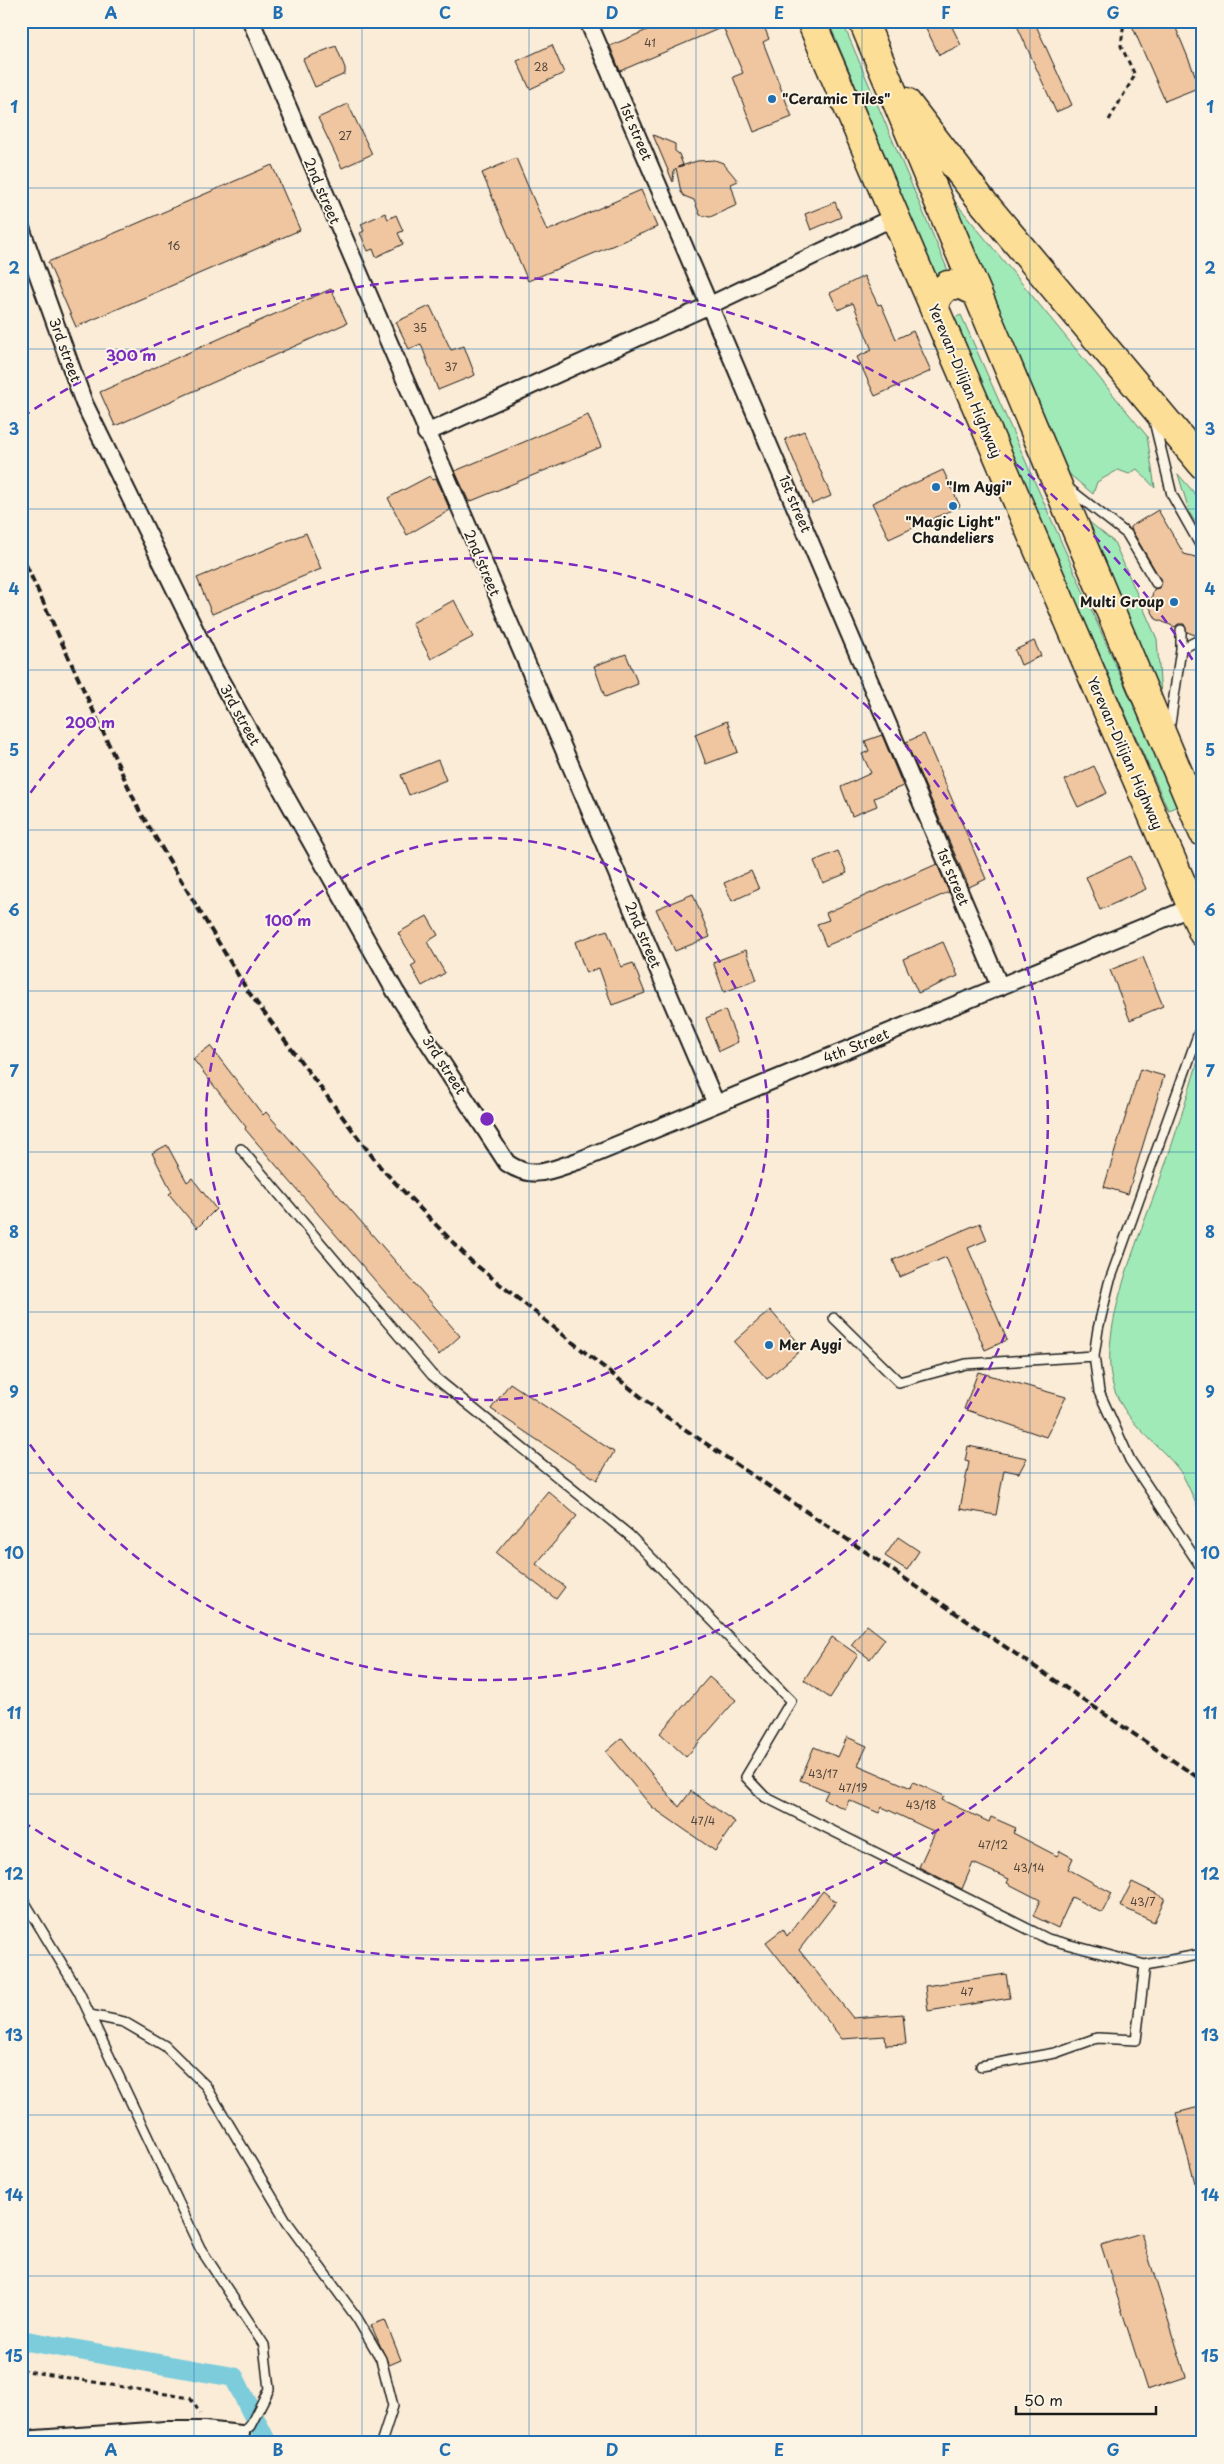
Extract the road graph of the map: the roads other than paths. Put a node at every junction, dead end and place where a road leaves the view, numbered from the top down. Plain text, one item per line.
1 (251, 21) edge
2 (588, 21) edge
3 (811, 21) edge
4 (862, 21) edge
5 (884, 73) junction
6 (894, 217) junction
7 (21, 228) edge
8 (974, 291) junction
9 (710, 305) junction
10 (933, 306) junction
11 (1150, 402) junction
12 (426, 433) junction
13 (1203, 465) edge
14 (1052, 475) junction
15 (1203, 550) edge
16 (1156, 583) dead end
17 (1181, 630) dead end
18 (1203, 638) edge
19 (1181, 649) junction
20 (1167, 748) junction
21 (1200, 827) edge
22 (1162, 836) junction
23 (1192, 907) junction
24 (1203, 932) edge
25 (1000, 988) junction
26 (1203, 1021) edge
27 (716, 1104) junction
28 (241, 1149) dead end
29 (518, 1170) joint
30 (834, 1318) dead end
31 (1094, 1356) junction
32 (1203, 1570) edge
33 (21, 1896) edge
34 (1203, 1954) edge
35 (1145, 1965) junction
36 (90, 2015) junction
37 (980, 2066) dead end
38 (245, 2434) edge
39 (21, 2440) edge
40 (381, 2443) edge

1 - 12 street, 2nd street
2 - 9 street, 1st street
3 - 6 highway, Yerevan-Dilijan Highway
4 - 5 highway
5 - 8 highway
5 - 11 highway
6 - 9 street
6 - 10 highway, Yerevan-Dilijan Highway
7 - 29 street, 3rd street
8 - 10 highway
8 - 14 highway
9 - 12 street
9 - 25 street, 1st street
10 - 22 highway, Yerevan-Dilijan Highway
11 - 13 highway
11 - 15 lane
12 - 27 street, 2nd street
14 - 16 lane
14 - 20 highway
17 - 19 lane
18 - 19 lane
19 - 20 lane
20 - 21 highway
21 - 22 highway
22 - 23 highway, Yerevan-Dilijan Highway
23 - 24 highway, Yerevan-Dilijan Highway
23 - 25 street, 4th Street
25 - 27 street, 4th Street
26 - 31 lane
27 - 29 street, 4th Street
28 - 35 lane
30 - 31 lane
31 - 32 lane
33 - 36 lane
34 - 35 lane
35 - 37 lane
36 - 38 lane
36 - 40 lane
38 - 39 street

